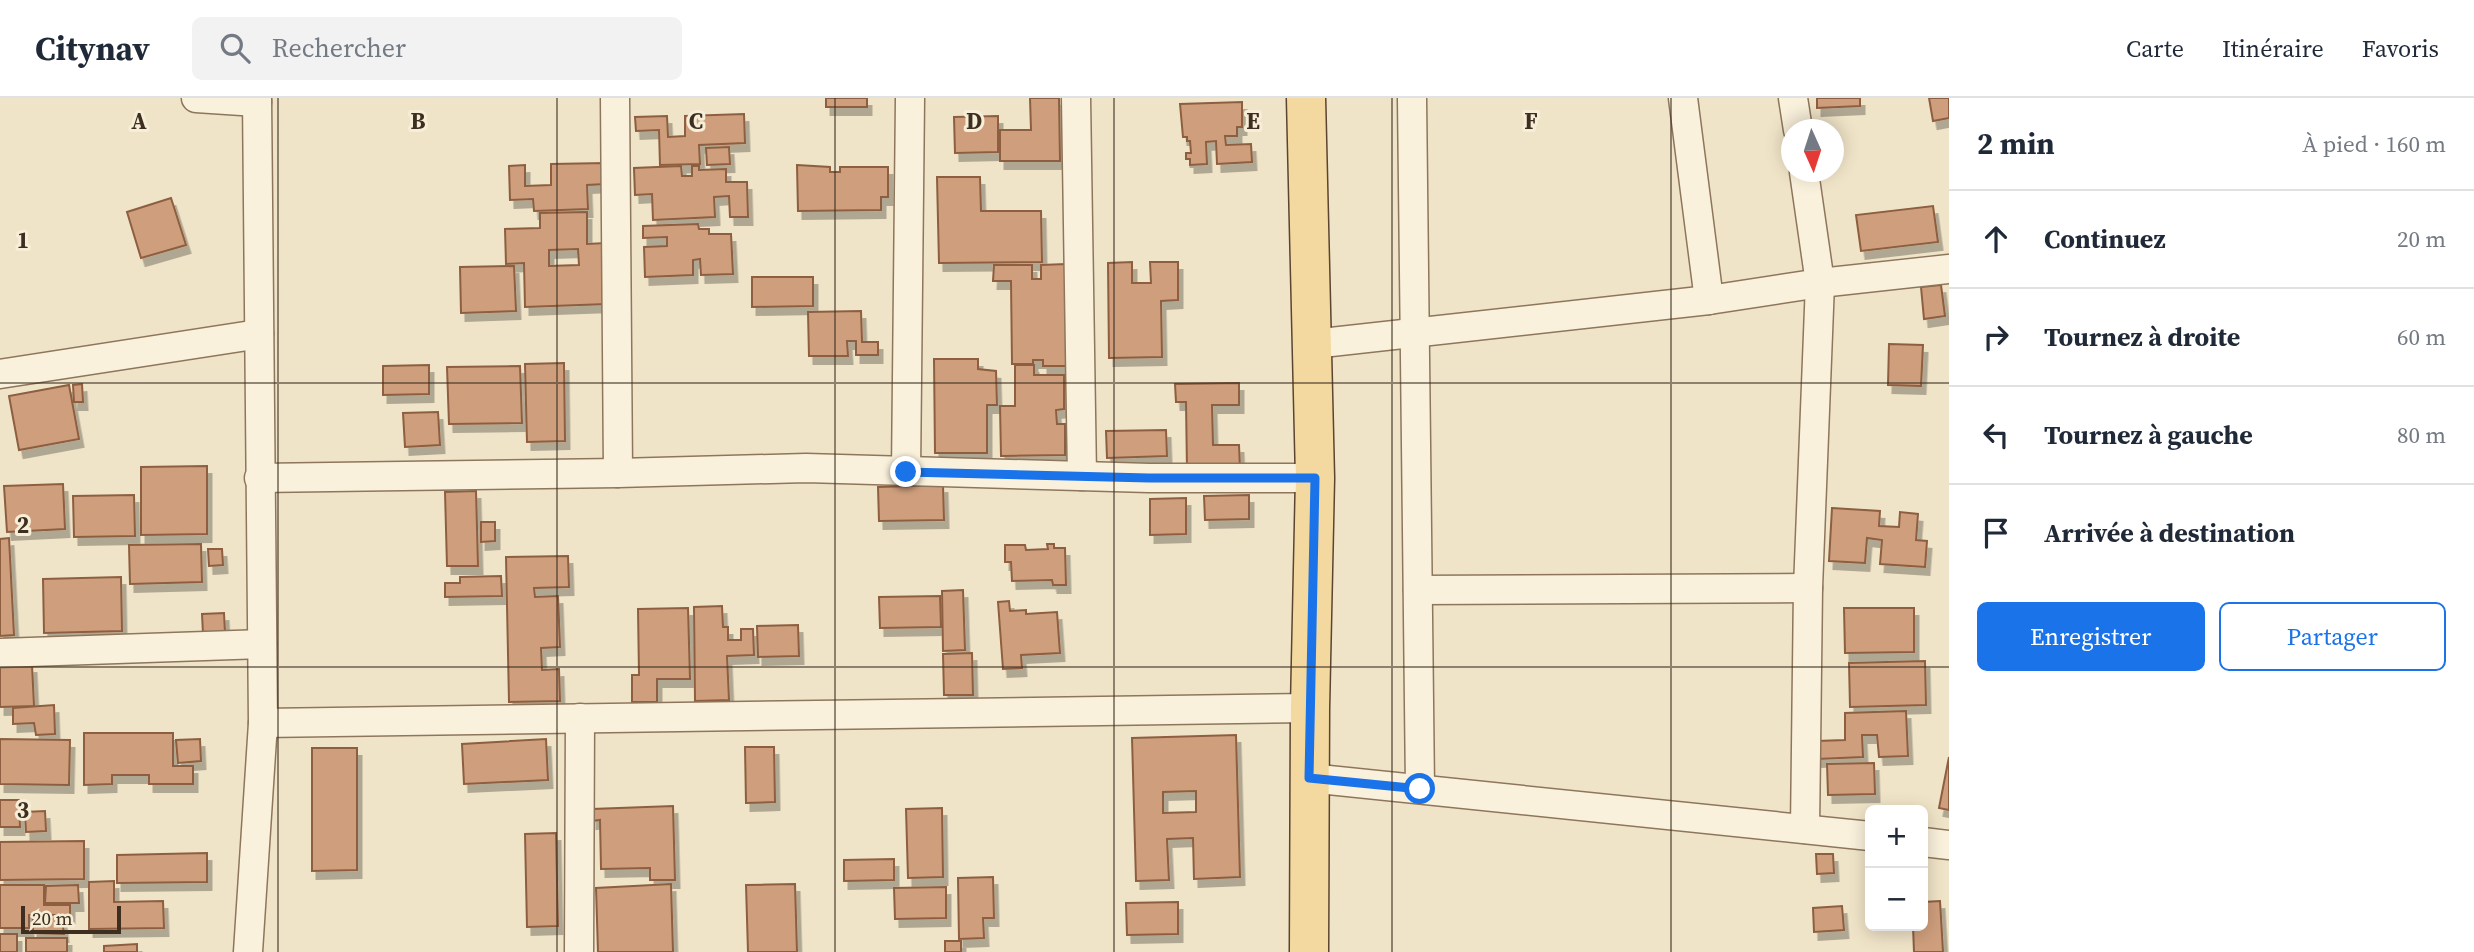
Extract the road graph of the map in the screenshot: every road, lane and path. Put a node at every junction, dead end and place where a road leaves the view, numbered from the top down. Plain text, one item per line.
1 (196, 98) edge
2 (615, 98) edge
3 (910, 98) edge
4 (1076, 98) edge
5 (1307, 98) edge
6 (1412, 98) edge
7 (1683, 98) edge
8 (1793, 98) edge
9 (257, 100) edge
10 (1796, 119) edge
11 (1806, 182) edge
12 (1949, 270) edge
13 (1821, 283) junction
14 (1709, 300) junction
15 (1415, 332) junction
16 (259, 334) junction
17 (1313, 345) junction
18 (0, 374) edge
19 (906, 472) junction
20 (618, 473) junction
21 (1082, 476) junction
22 (259, 478) junction
23 (1315, 478) junction
24 (1808, 587) junction
25 (1418, 590) junction
26 (262, 644) junction
27 (0, 653) edge
28 (1310, 708) junction
29 (580, 718) junction
30 (263, 723) junction
31 (1309, 778) junction
32 (1420, 789) junction
33 (1805, 829) junction
34 (1865, 835) edge
35 (1928, 843) edge
36 (1949, 845) edge
37 (248, 952) edge
38 (579, 952) edge
39 (1309, 952) edge

1 - 9 street
2 - 20 street
3 - 19 street
4 - 21 street
5 - 17 main road
6 - 15 street
7 - 14 street
8 - 10 street
9 - 16 street
11 - 13 street
12 - 13 street
13 - 14 street
13 - 24 street
14 - 15 street
15 - 17 street
15 - 25 street
16 - 18 street
16 - 22 street
17 - 23 main road
19 - 20 street
19 - 21 street
20 - 22 street
21 - 23 street
22 - 26 street
23 - 28 main road
24 - 25 street
24 - 33 street
25 - 32 street
26 - 27 street
26 - 30 street
28 - 29 street
28 - 31 main road
29 - 30 street
29 - 38 street
30 - 37 street
31 - 32 street
31 - 39 main road
32 - 33 street
33 - 34 street
35 - 36 street

